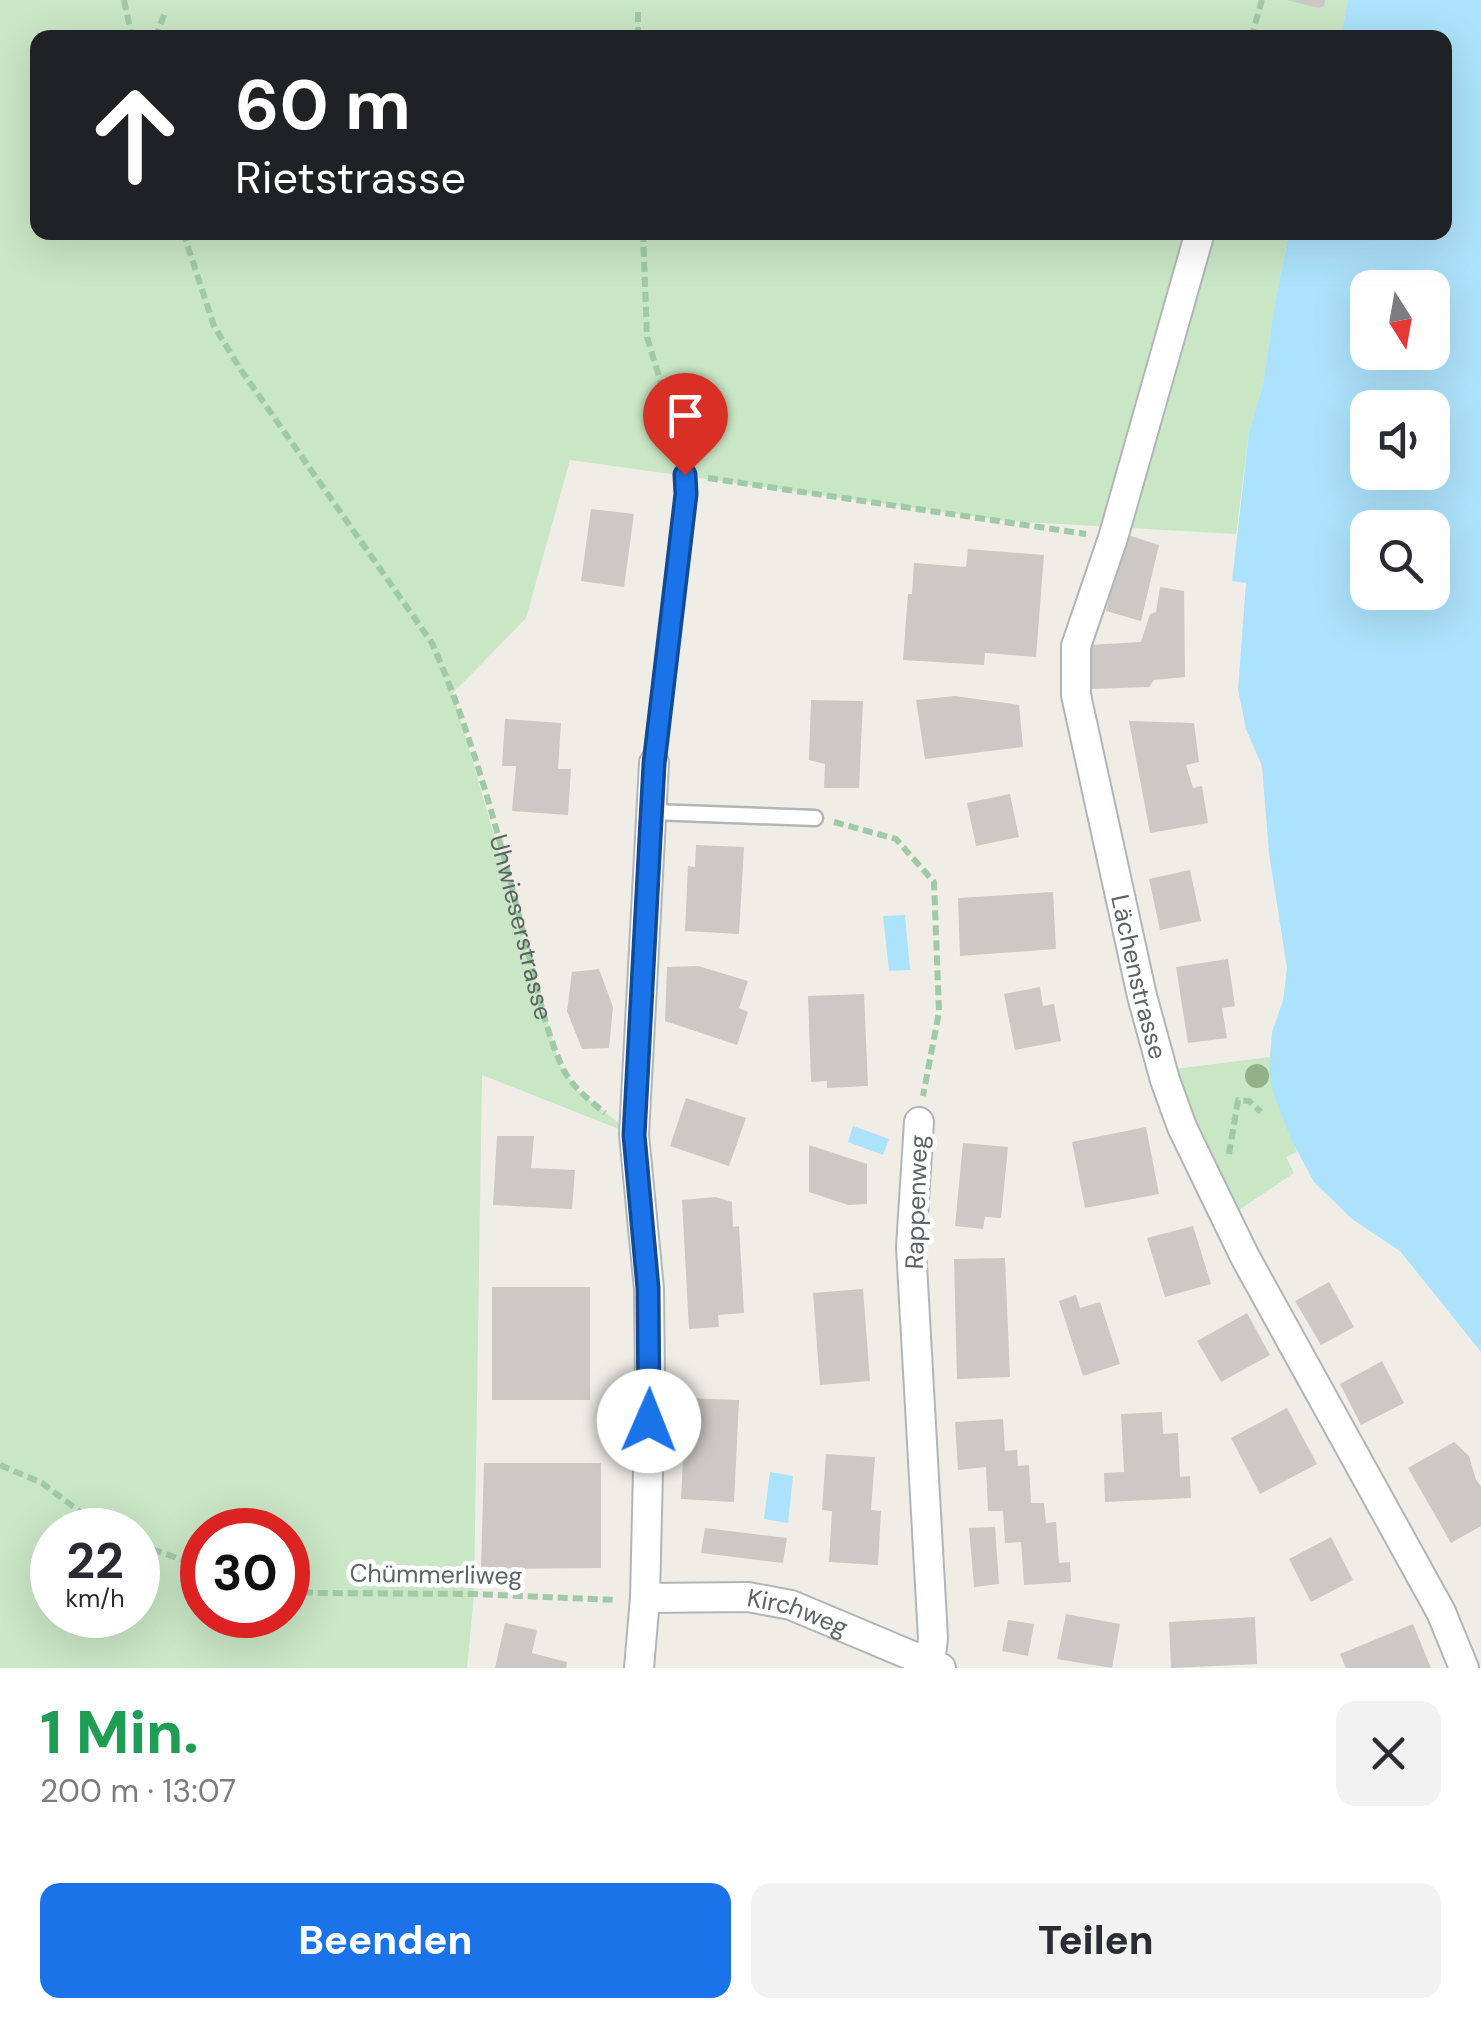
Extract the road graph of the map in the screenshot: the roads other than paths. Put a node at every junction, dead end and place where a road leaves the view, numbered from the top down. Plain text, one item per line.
1 (1198, 240) edge
2 (685, 475) road end
3 (654, 764) joint
4 (652, 812) junction
5 (815, 818) road end
6 (918, 1122) road end
7 (645, 1598) junction
8 (935, 1666) edge
9 (639, 1668) edge
10 (1464, 1668) edge

1 - 10 street, Lächenstrasse
2 - 3 lane
3 - 4 street
4 - 5 lane
4 - 7 street
6 - 8 street, Rappenweg
7 - 8 street, Kirchweg
7 - 9 street

